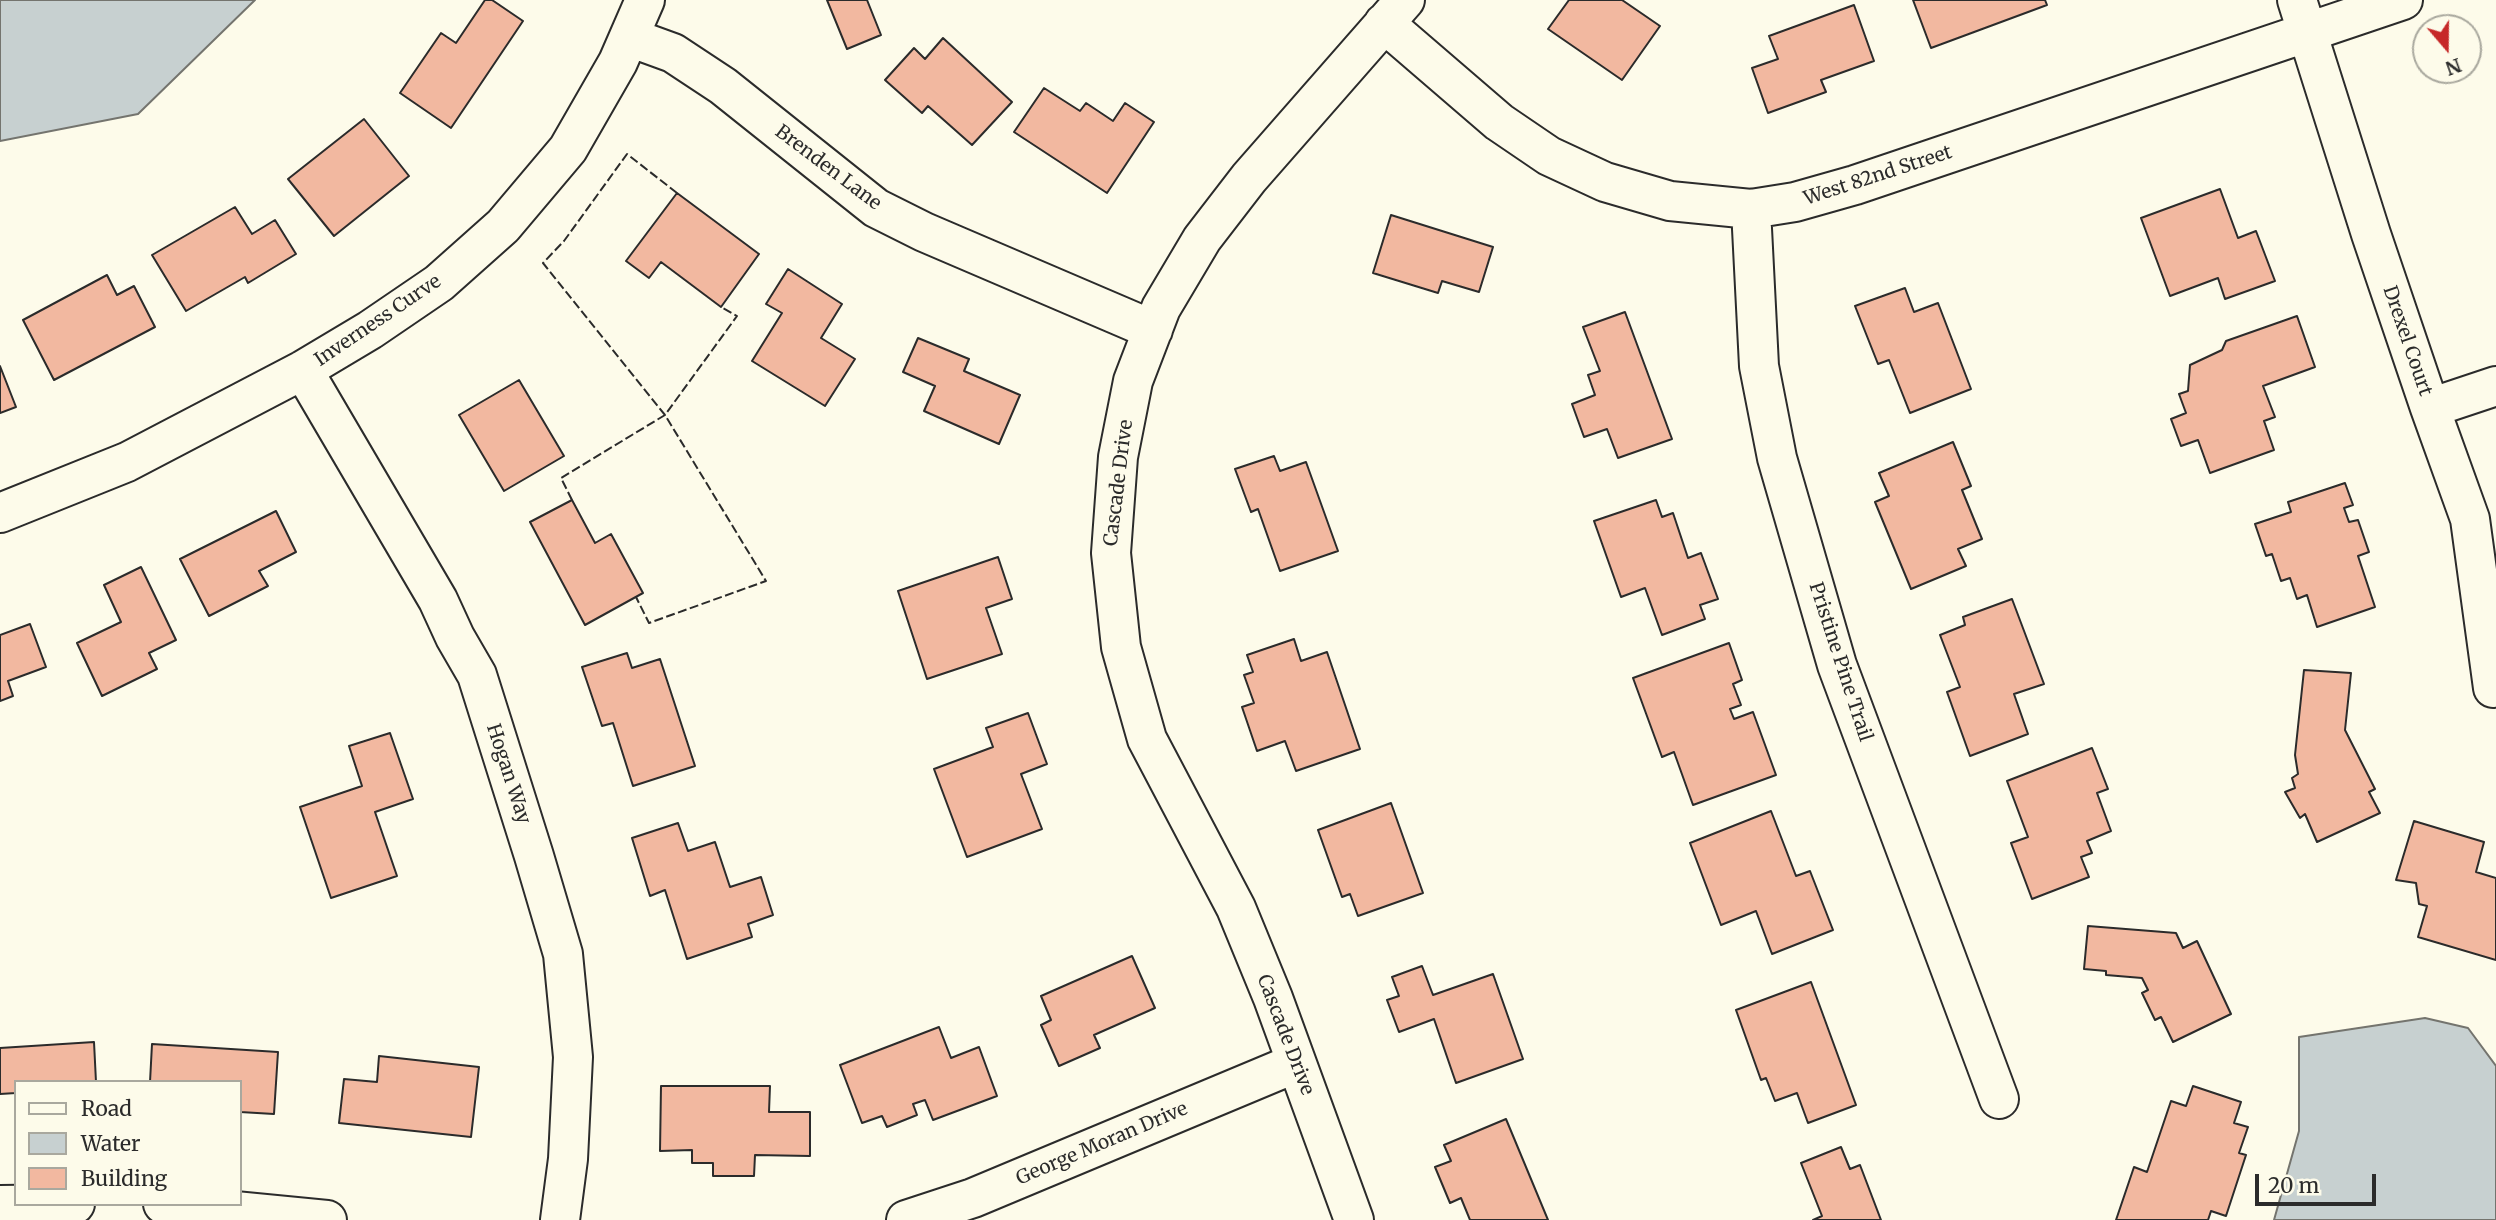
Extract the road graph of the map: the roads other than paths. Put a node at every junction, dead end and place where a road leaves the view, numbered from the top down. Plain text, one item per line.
1 (645, 0) edge
2 (2403, 0) edge
3 (1394, 11) edge
4 (2302, 16) edge
5 (629, 37) junction
6 (1751, 209) junction
7 (1153, 330) junction
8 (303, 370) junction
9 (2496, 386) edge
10 (2430, 408) junction
11 (0, 513) edge
12 (2493, 688) dead end
13 (1296, 1063) junction
14 (1999, 1099) dead end
15 (184, 1206) edge
16 (327, 1220) edge
17 (560, 1220) edge
18 (906, 1220) edge
19 (1354, 1220) edge

1 - 5 street, Inverness Curve
2 - 4 street, West 82nd Street
3 - 6 street, West 82nd Street
3 - 7 street, Cascade Drive
4 - 6 street, West 82nd Street
4 - 10 street, Drexel Court
5 - 7 street, Brenden Lane
5 - 8 street, Inverness Curve
6 - 14 street, Pristine Pine Trail
7 - 13 street, Cascade Drive
8 - 11 street, Inverness Curve
8 - 17 street, Hogan Way
9 - 10 street
10 - 12 street, Drexel Court
13 - 18 street, George Moran Drive
13 - 19 street, Cascade Drive
15 - 16 street

